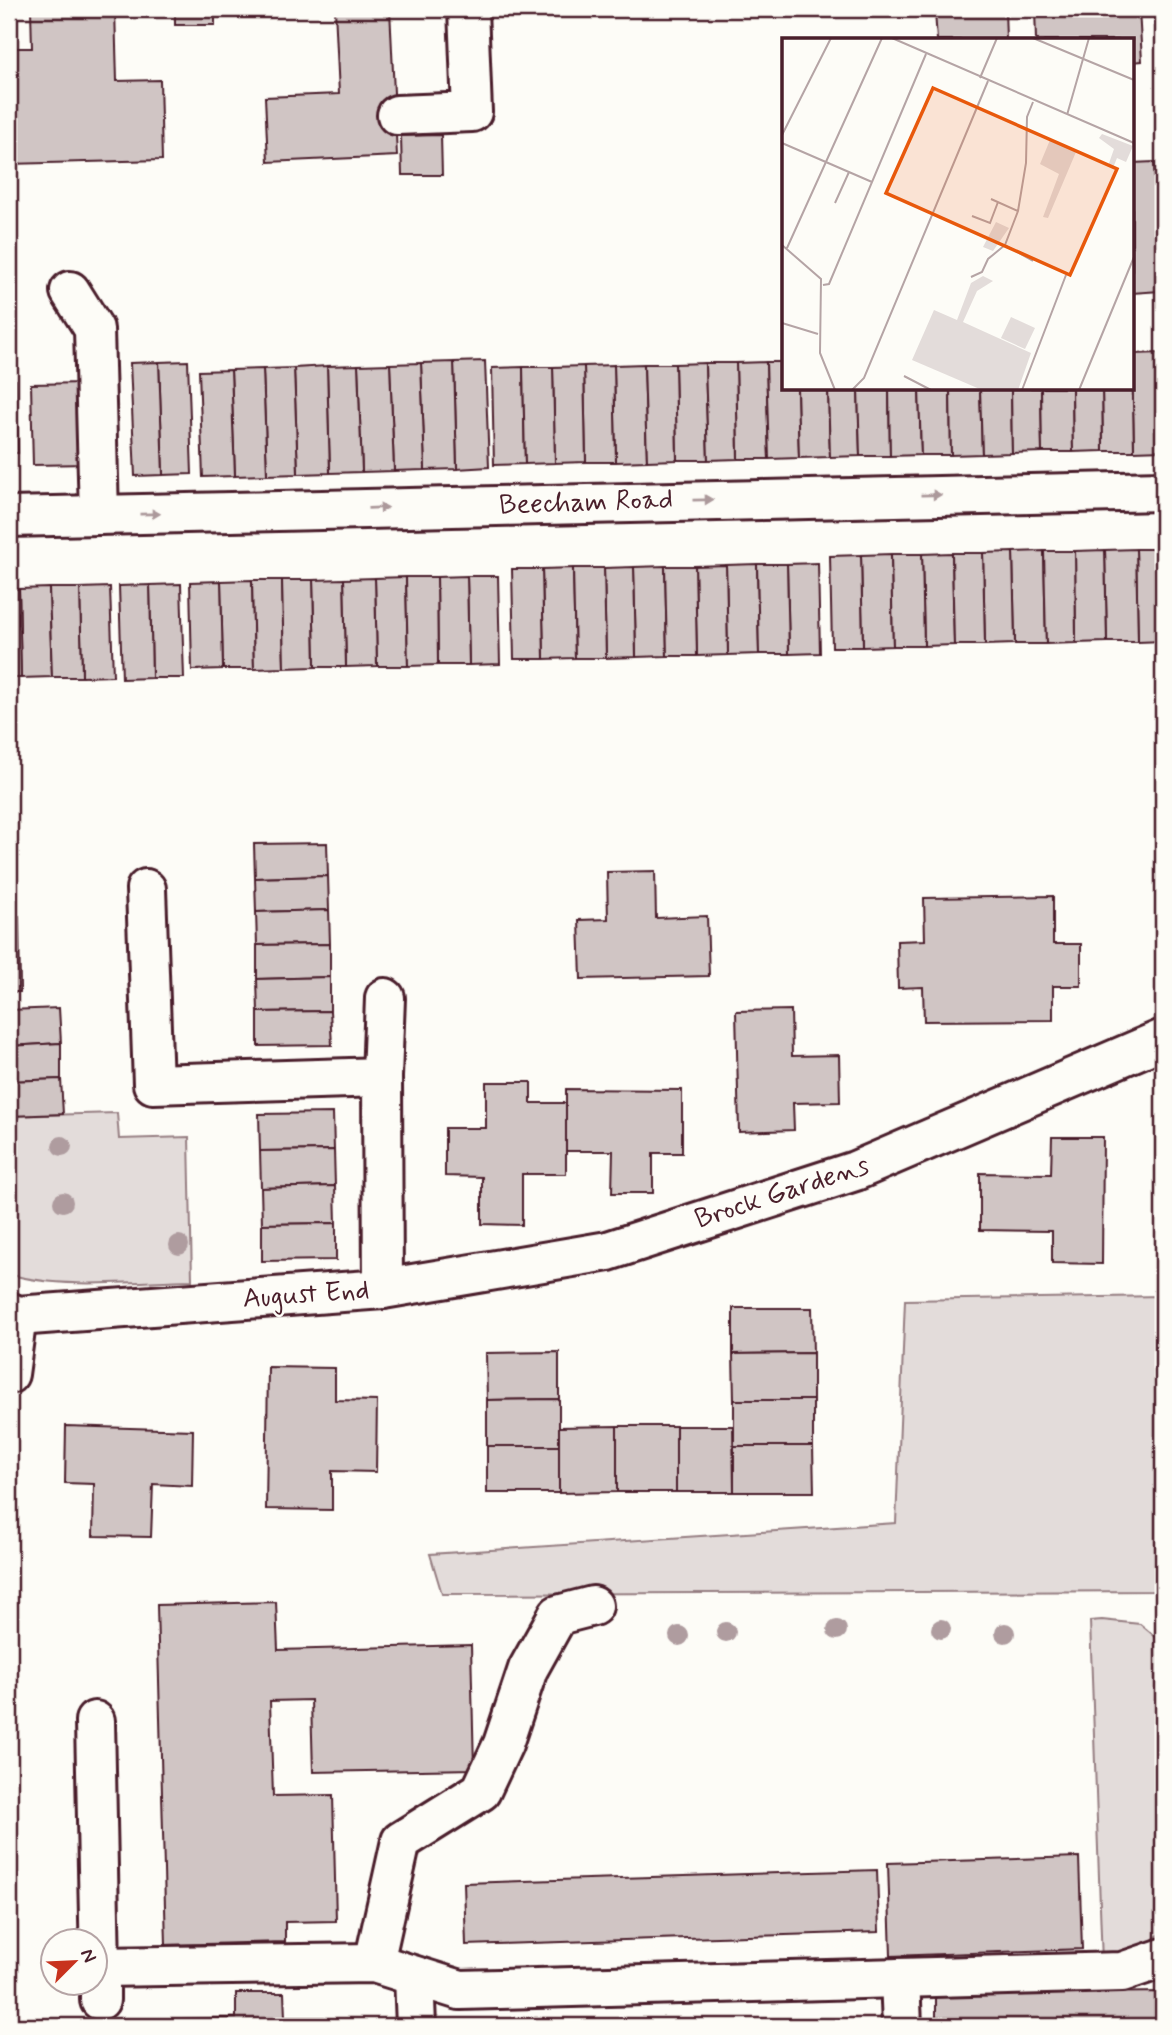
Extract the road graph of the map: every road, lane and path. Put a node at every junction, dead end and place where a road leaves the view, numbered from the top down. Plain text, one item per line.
1 (468, 9) edge
2 (397, 115) dead end
3 (70, 291) dead end
4 (1163, 491) edge
5 (99, 515) junction
6 (9, 517) edge
7 (146, 889) dead end
8 (385, 998) dead end
9 (1163, 1039) edge
10 (382, 1077) junction
11 (383, 1289) junction
12 (13, 1314) edge
13 (9, 1374) edge
14 (593, 1606) dead end
15 (95, 1721) dead end
16 (1163, 1958) edge
17 (374, 1963) junction
18 (414, 1976) junction
19 (900, 1978) junction
20 (416, 2026) edge
21 (902, 2026) edge

1 - 2 street
3 - 5 street
5 -> 4 street, Beecham Road
5 - 6 street, Beecham Road
7 - 10 street
8 - 10 street, August End
9 - 11 street, Brock Gardens
10 - 11 street, August End
11 - 12 street, August End
12 - 13 street, August End
14 - 17 street
15 - 17 street
16 - 19 street
17 - 18 street
18 - 19 street
18 - 20 street
19 - 21 street

